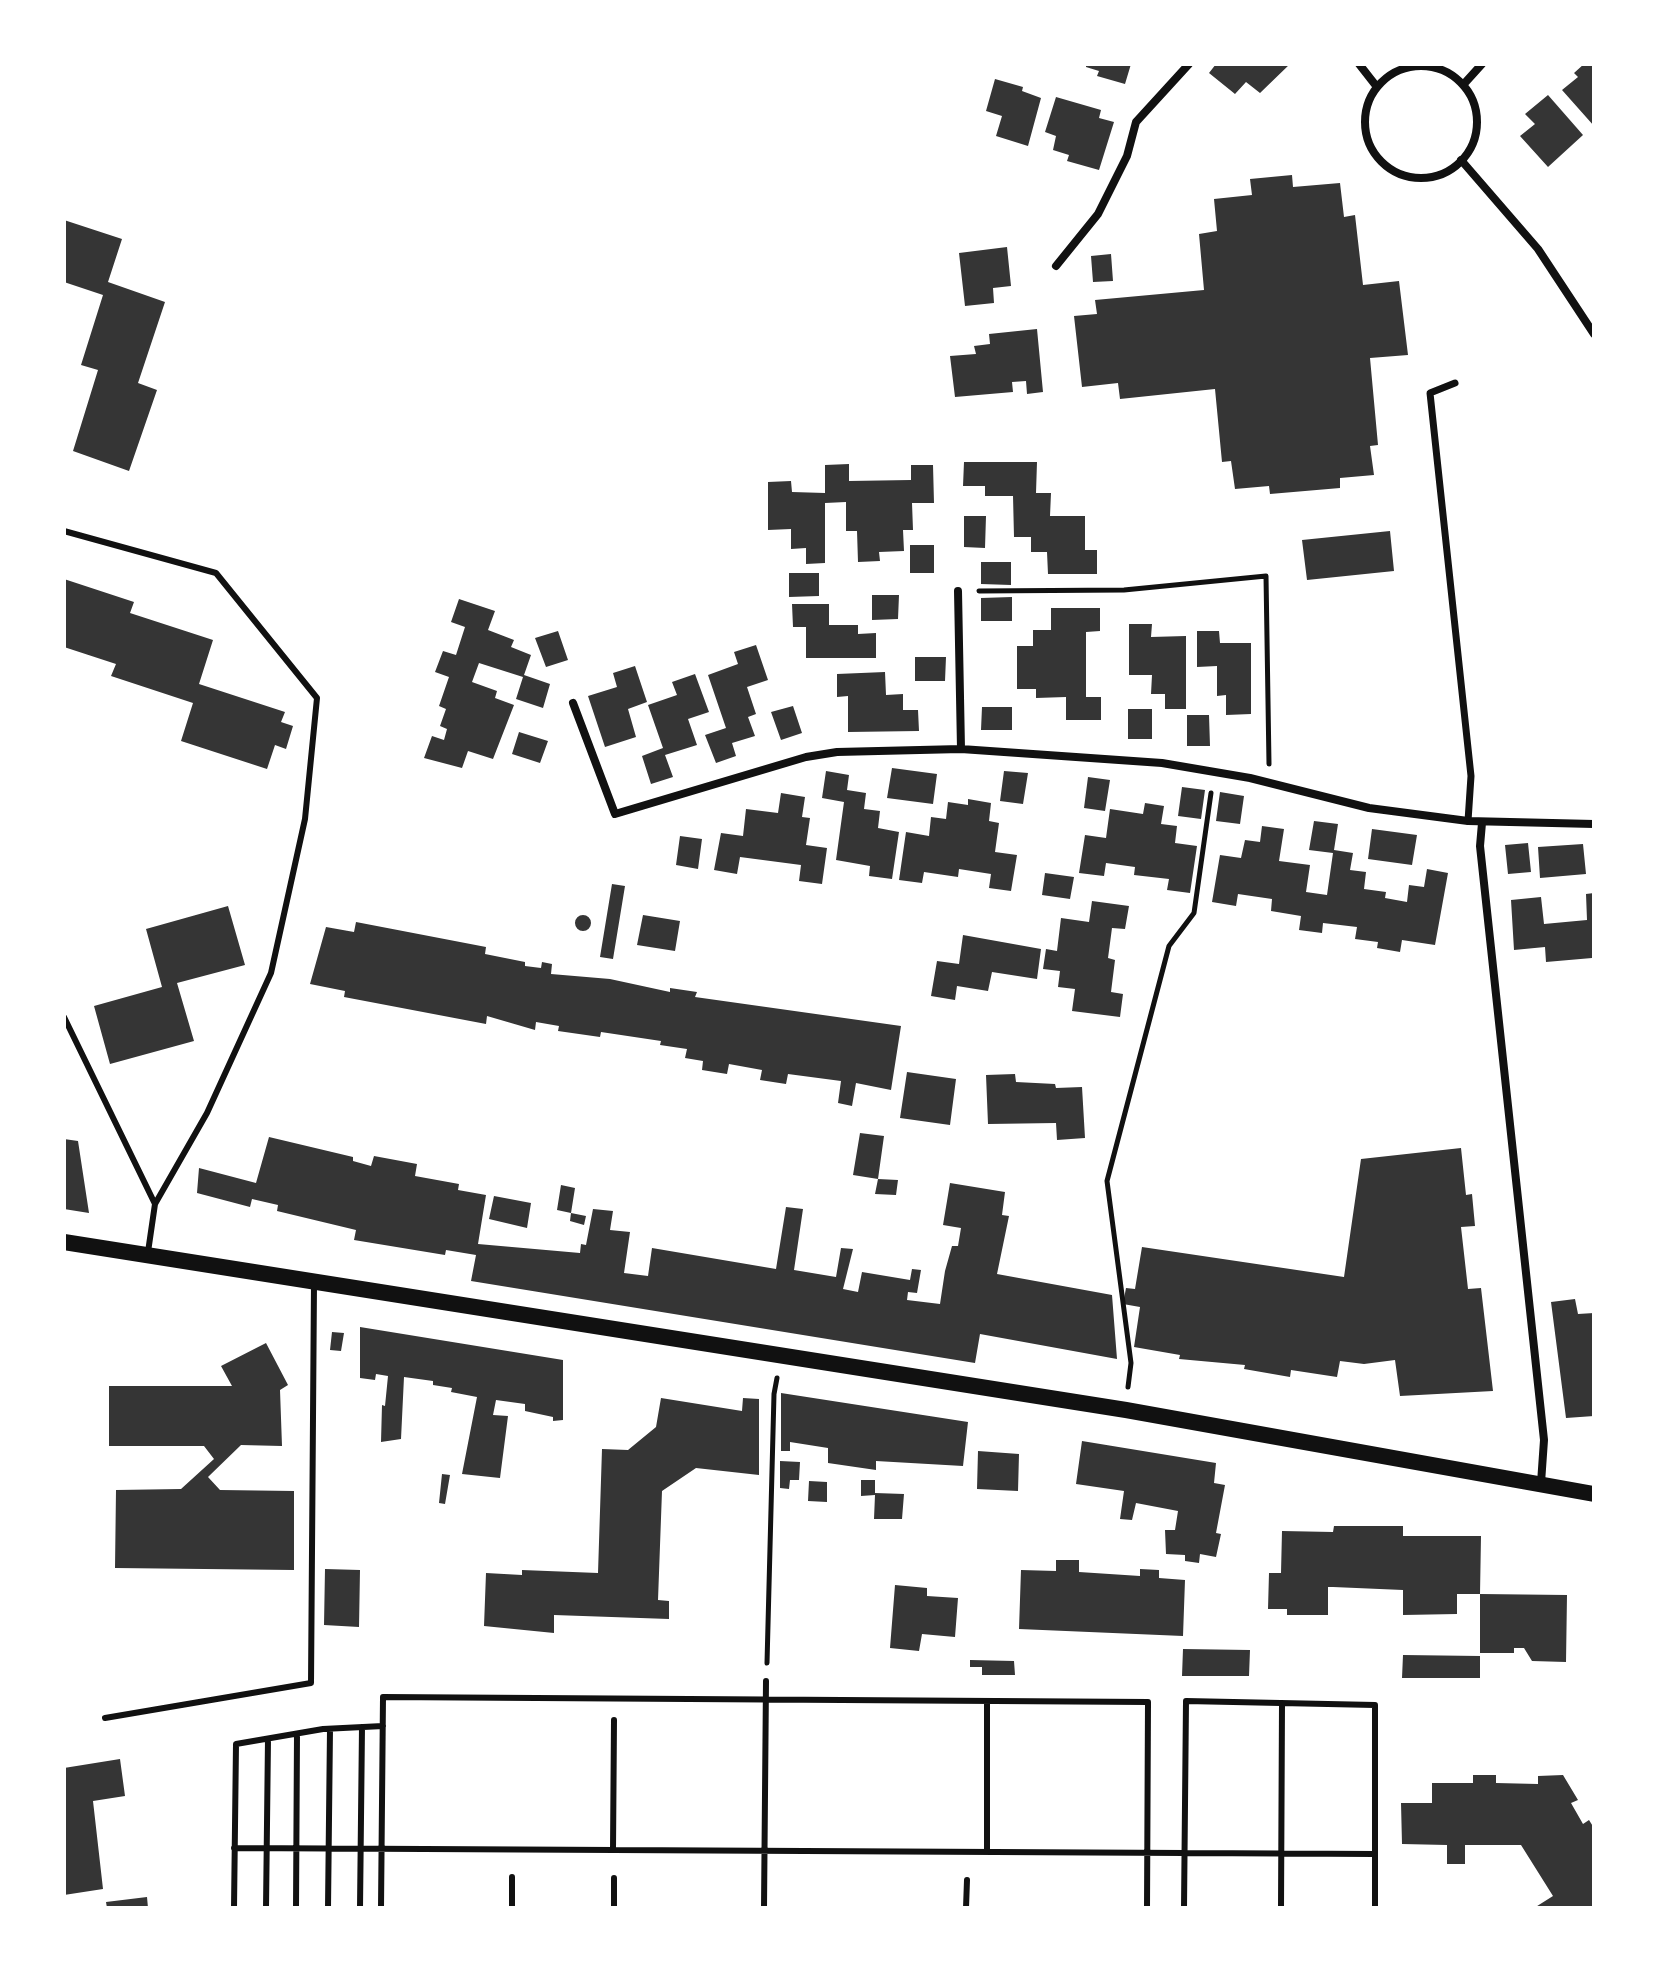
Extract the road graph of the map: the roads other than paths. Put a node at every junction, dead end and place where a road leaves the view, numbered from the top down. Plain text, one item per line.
1 (1189, 64) edge
2 (1359, 64) edge
3 (1482, 64) edge
4 (1463, 85) junction
5 (1377, 87) junction
6 (1461, 160) junction
7 (1056, 266) dead end
8 (1594, 334) edge
9 (1455, 383) dead end
10 (64, 531) edge
11 (958, 591) road end
12 (573, 703) dead end
13 (961, 749) junction
14 (1468, 821) junction
15 (1482, 823) junction
16 (1594, 824) edge
17 (64, 1017) edge
18 (155, 1204) junction
19 (64, 1242) edge
20 (147, 1256) junction
21 (314, 1282) junction
22 (1541, 1483) junction
23 (1594, 1494) edge
24 (766, 1681) road end
25 (766, 1699) junction
26 (987, 1701) junction
27 (1282, 1703) junction
28 (105, 1718) dead end
29 (614, 1720) dead end
30 (383, 1726) junction
31 (362, 1727) junction
32 (330, 1729) junction
33 (297, 1734) junction
34 (268, 1739) junction
35 (234, 1848) junction
36 (267, 1849) junction
37 (296, 1849) junction
38 (329, 1849) junction
39 (361, 1849) junction
40 (382, 1849) junction
41 (613, 1850) junction
42 (765, 1851) junction
43 (987, 1852) junction
44 (1147, 1853) junction
45 (1185, 1853) junction
46 (1281, 1853) junction
47 (1375, 1854) junction
48 (512, 1877) dead end
49 (614, 1878) dead end
50 (967, 1880) dead end
51 (234, 1908) edge
52 (266, 1908) edge
53 (296, 1908) edge
54 (328, 1908) edge
55 (360, 1908) edge
56 (381, 1908) edge
57 (512, 1908) edge
58 (614, 1908) edge
59 (764, 1908) edge
60 (966, 1908) edge
61 (1147, 1908) edge
62 (1184, 1908) edge
63 (1281, 1908) edge
64 (1375, 1908) edge

1 - 7 street
2 - 5 street
3 - 4 street
4 - 5 street
4 - 6 street
5 - 6 street
6 - 8 street
9 - 14 street
10 - 18 lane
11 - 13 street
12 - 13 street
13 - 14 street
14 - 15 street
15 - 16 street
15 - 22 street
17 - 18 lane
18 - 20 lane
19 - 20 main road
20 - 21 main road
21 - 22 main road
21 - 28 lane
22 - 23 main road
24 - 25 lane
25 - 26 lane
25 - 30 lane
25 - 42 lane
26 - 43 lane
26 - 44 lane
27 - 45 lane
27 - 46 lane
27 - 47 lane
29 - 41 lane
30 - 31 lane
30 - 40 lane
31 - 32 lane
31 - 39 lane
32 - 33 lane
32 - 38 lane
33 - 34 lane
33 - 37 lane
34 - 35 lane
34 - 36 lane
35 - 36 lane
35 - 51 lane
36 - 37 lane
36 - 52 lane
37 - 38 lane
37 - 53 lane
38 - 39 lane
38 - 54 lane
39 - 40 lane
39 - 55 lane
40 - 41 lane
40 - 56 lane
41 - 42 lane
42 - 43 lane
42 - 59 lane
43 - 44 lane
44 - 45 lane
44 - 61 lane
45 - 46 lane
45 - 62 lane
46 - 47 lane
46 - 63 lane
47 - 64 lane
48 - 57 lane
49 - 58 lane
50 - 60 lane

